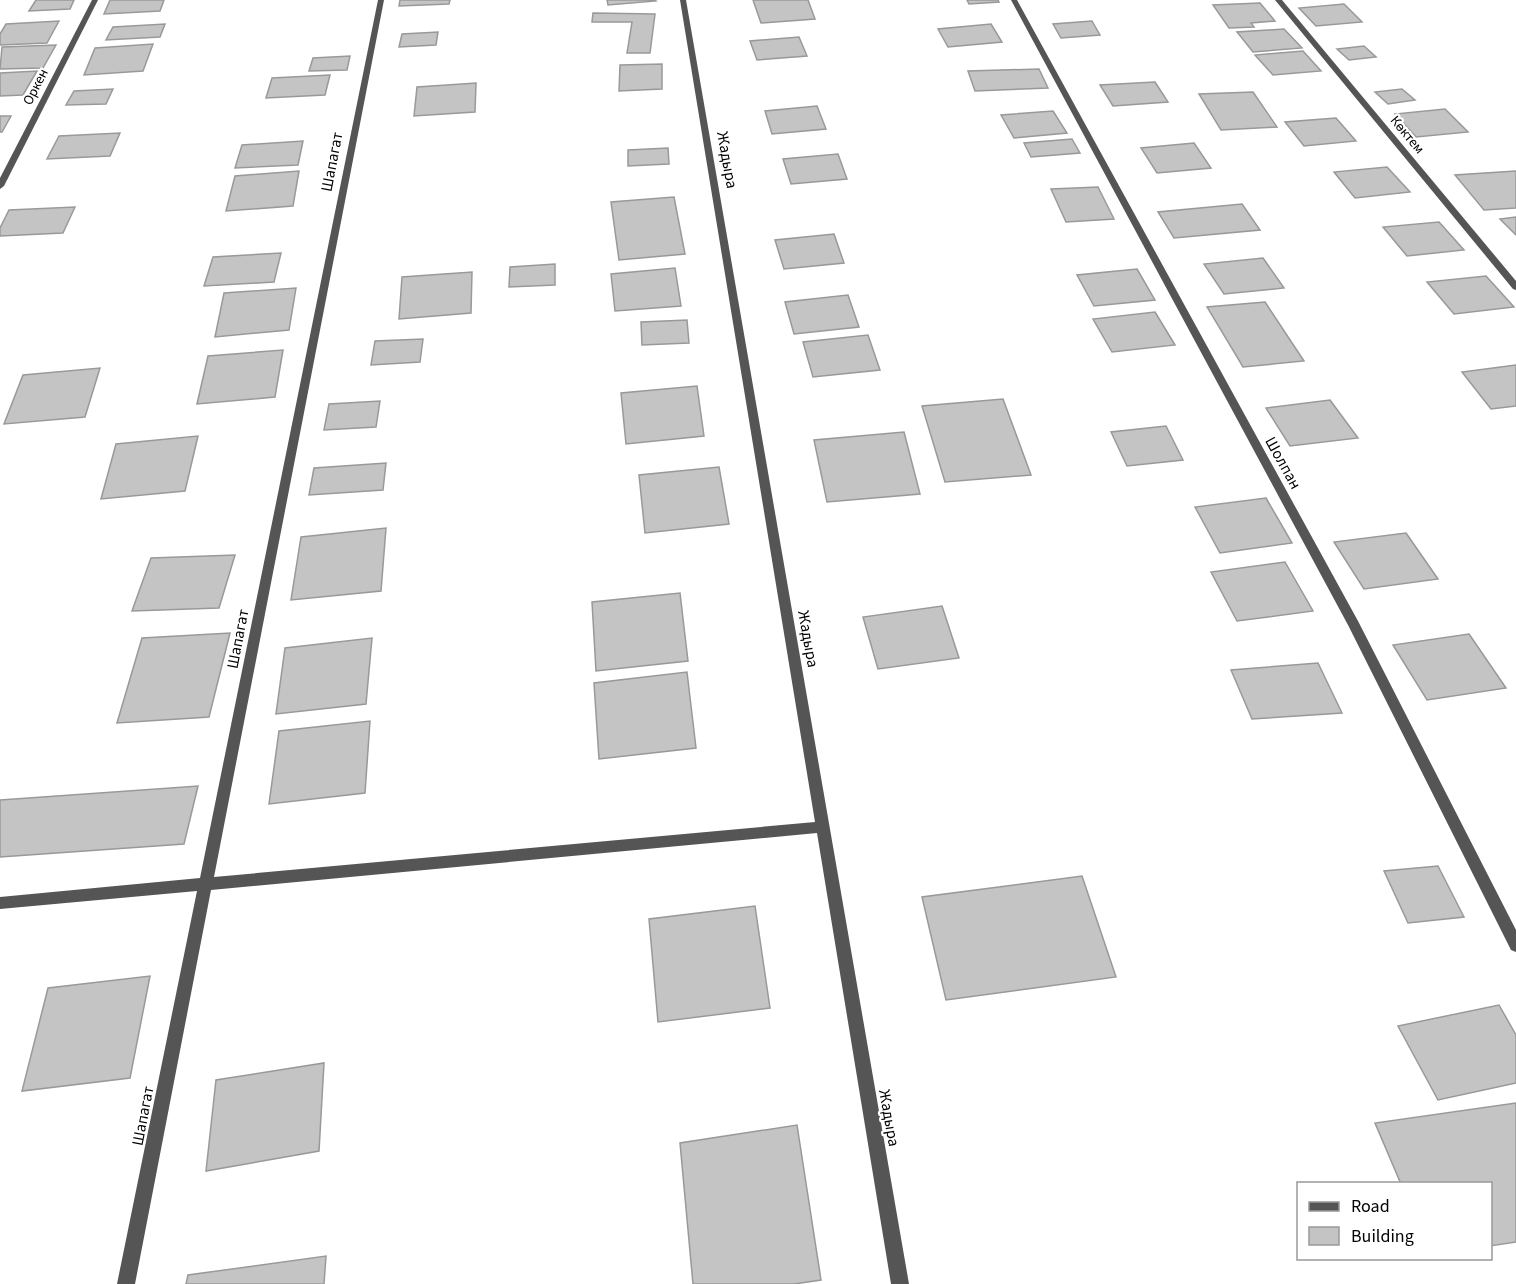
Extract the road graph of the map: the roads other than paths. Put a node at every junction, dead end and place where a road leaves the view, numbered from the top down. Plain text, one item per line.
1 (95, 0) edge
2 (381, 0) edge
3 (683, 0) edge
4 (1014, 0) edge
5 (1278, 0) edge
6 (0, 186) edge
7 (1516, 287) edge
8 (823, 827) junction
9 (206, 884) junction
10 (0, 903) edge
11 (1516, 945) edge
12 (126, 1284) edge
13 (900, 1284) edge

1 - 6 street, Оркен
2 - 9 street, Шапагат
3 - 8 street, Жадыра
4 - 11 street, Шолпан
5 - 7 street, Көктем
8 - 9 street
8 - 13 street, Жадыра
9 - 10 street
9 - 12 street, Шапагат

